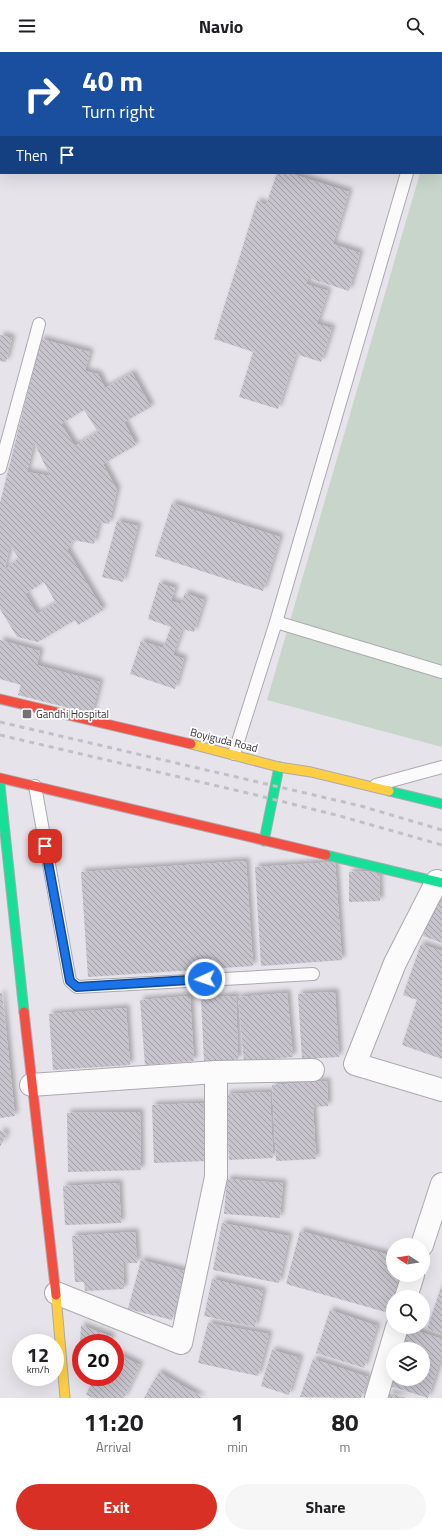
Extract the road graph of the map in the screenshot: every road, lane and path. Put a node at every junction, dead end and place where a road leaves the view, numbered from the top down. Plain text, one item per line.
1 (407, 174) edge
2 (39, 324) dead end
3 (0, 468) edge
4 (276, 622) junction
5 (442, 672) edge
6 (0, 698) edge
7 (234, 754) junction
8 (279, 766) junction
9 (442, 767) edge
10 (0, 778) edge
11 (0, 785) edge
12 (36, 786) junction
13 (369, 787) junction
14 (442, 804) edge
15 (264, 841) junction
16 (439, 882) edge
17 (313, 974) dead end
18 (313, 1070) dead end
19 (216, 1072) junction
20 (31, 1085) junction
21 (442, 1090) edge
22 (442, 1184) edge
23 (431, 1233) edge
24 (56, 1293) junction
25 (395, 1334) edge
26 (65, 1398) edge
27 (376, 1398) edge

1 - 4 lane
2 - 3 lane
4 - 5 lane
4 - 7 lane
6 - 7 main road, Boyiguda Road
7 - 8 main road, Boyiguda Road
8 - 13 main road, Boyiguda Road
8 - 15 main road
9 - 13 lane
10 - 12 main road
11 - 20 main road
12 - 15 main road
12 - 17 lane
13 - 14 main road, Boyiguda Road
15 - 16 main road
16 - 21 street
18 - 19 street
19 - 20 street
19 - 24 street
20 - 24 main road
22 - 23 street
24 - 26 main road
25 - 27 street

